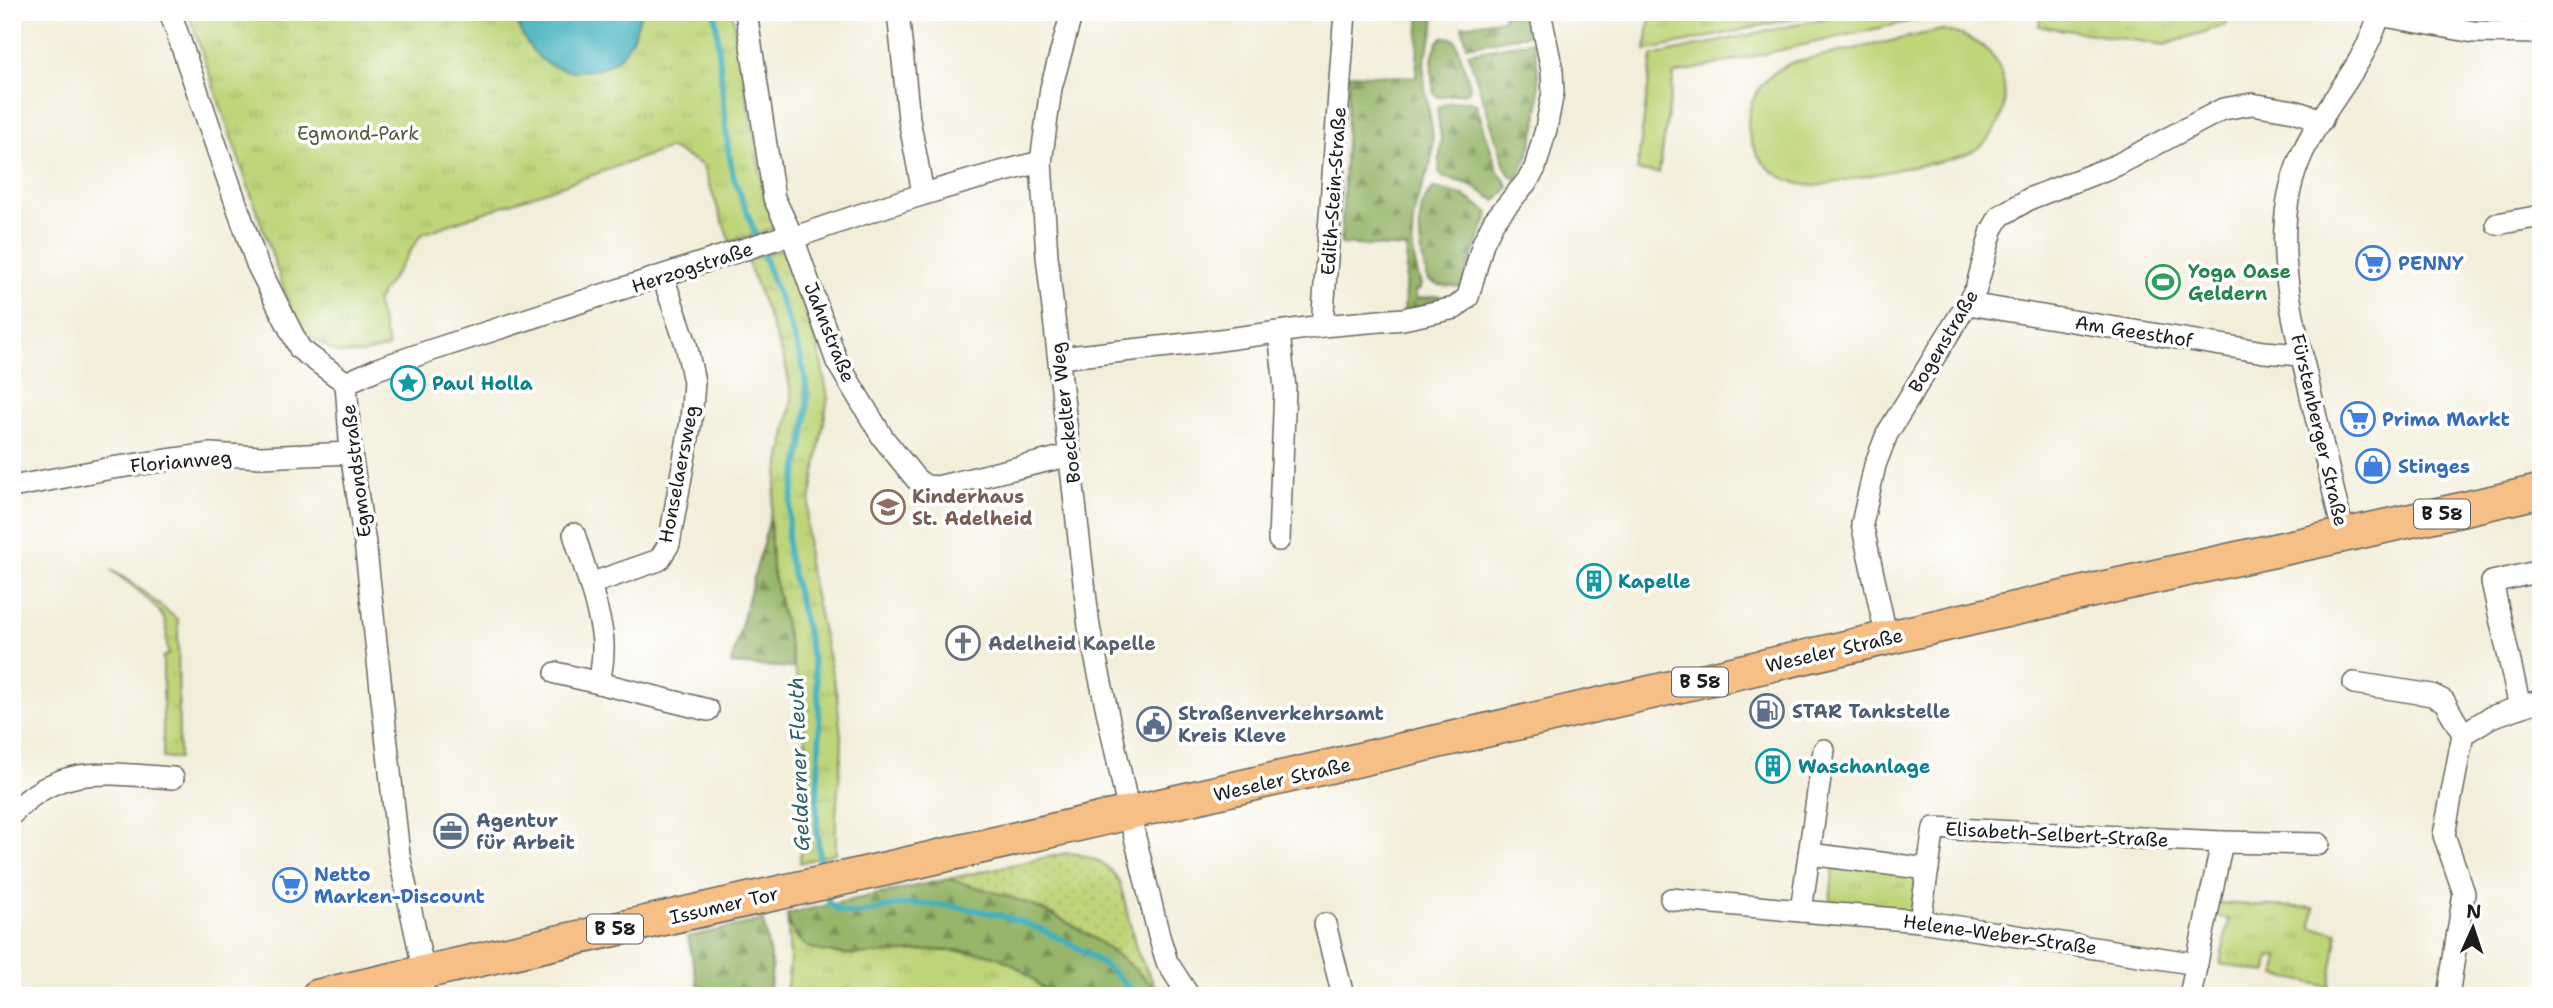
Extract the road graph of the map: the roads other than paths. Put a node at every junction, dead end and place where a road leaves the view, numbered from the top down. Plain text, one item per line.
1 (170, 12) edge
2 (746, 12) edge
3 (898, 12) edge
4 (1072, 12) edge
5 (1345, 12) edge
6 (1540, 12) edge
7 (2380, 14) edge
8 (2541, 33) edge
9 (2322, 120) junction
10 (1041, 162) junction
11 (923, 193) junction
12 (2541, 216) edge
13 (2497, 224) dead end
14 (788, 238) junction
15 (663, 277) junction
16 (1968, 304) junction
17 (1322, 326) junction
18 (1279, 332) junction
19 (2302, 355) junction
20 (1059, 358) junction
21 (346, 383) junction
22 (351, 453) junction
23 (1071, 454) junction
24 (12, 487) edge
25 (2541, 491) edge
26 (574, 534) dead end
27 (2344, 536) junction
28 (1279, 540) dead end
29 (2541, 571) edge
30 (590, 584) junction
31 (1886, 639) junction
32 (556, 673) dead end
33 (599, 683) junction
34 (2354, 683) dead end
35 (2541, 700) edge
36 (2520, 707) junction
37 (708, 710) dead end
38 (2463, 734) junction
39 (1824, 750) dead end
40 (173, 778) dead end
41 (1129, 813) junction
42 (12, 814) edge
43 (2222, 842) junction
44 (2319, 844) dead end
45 (1810, 854) junction
46 (1928, 869) junction
47 (1671, 899) dead end
48 (1801, 911) junction
49 (1920, 921) junction
50 (1325, 923) dead end
51 (2197, 964) junction
52 (421, 984) edge
53 (318, 996) edge
54 (1189, 996) edge
55 (1343, 996) edge
56 (2190, 996) edge
57 (2448, 996) edge

1 - 21 street, Egmondstraße
2 - 14 street, Jahnstraße
3 - 11 street
4 - 10 street, Boeckelter Weg
5 - 17 street, Edith-Stein-Straße
6 - 17 street
7 - 8 street
7 - 9 street, Fürstenberger Straße
9 - 16 street, Bogenstraße
9 - 19 street, Fürstenberger Straße
10 - 11 street, Herzogstraße
10 - 20 street, Boeckelter Weg
11 - 14 street, Herzogstraße
12 - 13 street
14 - 15 street, Herzogstraße
14 - 23 street, Jahnstraße
15 - 21 street, Herzogstraße
15 - 30 street, Honselaersweg
16 - 19 street, Am Geesthof
16 - 31 street, Bogenstraße
17 - 18 street
18 - 20 street
18 - 28 street
19 - 27 street, Fürstenberger Straße
20 - 23 street, Boeckelter Weg
21 - 22 street, Egmondstraße
22 - 24 street, Florianweg
22 - 52 street, Egmondstraße
23 - 41 street, Boeckelter Weg
25 - 27 main road, Weseler Straße / B 58
26 - 30 street
27 - 31 main road, Weseler Straße / B 58
29 - 36 street
30 - 33 street
31 - 41 main road, Weseler Straße / B 58
32 - 33 street
33 - 37 street
34 - 38 street
35 - 36 street
36 - 38 street
38 - 57 street
39 - 45 street
40 - 42 street
41 - 52 main road, Issumer Tor / B 58
41 - 54 street, Boeckelter Weg
43 - 44 street, Elisabeth-Selbert-Straße
43 - 46 street, Elisabeth-Selbert-Straße
43 - 51 street
45 - 46 street
45 - 48 street
46 - 49 street, Elisabeth-Selbert-Straße
47 - 48 street, Helene-Weber-Straße
48 - 49 street, Helene-Weber-Straße
49 - 51 street, Helene-Weber-Straße
50 - 55 street
51 - 56 street
52 - 53 main road, Issumer Tor / B 58

